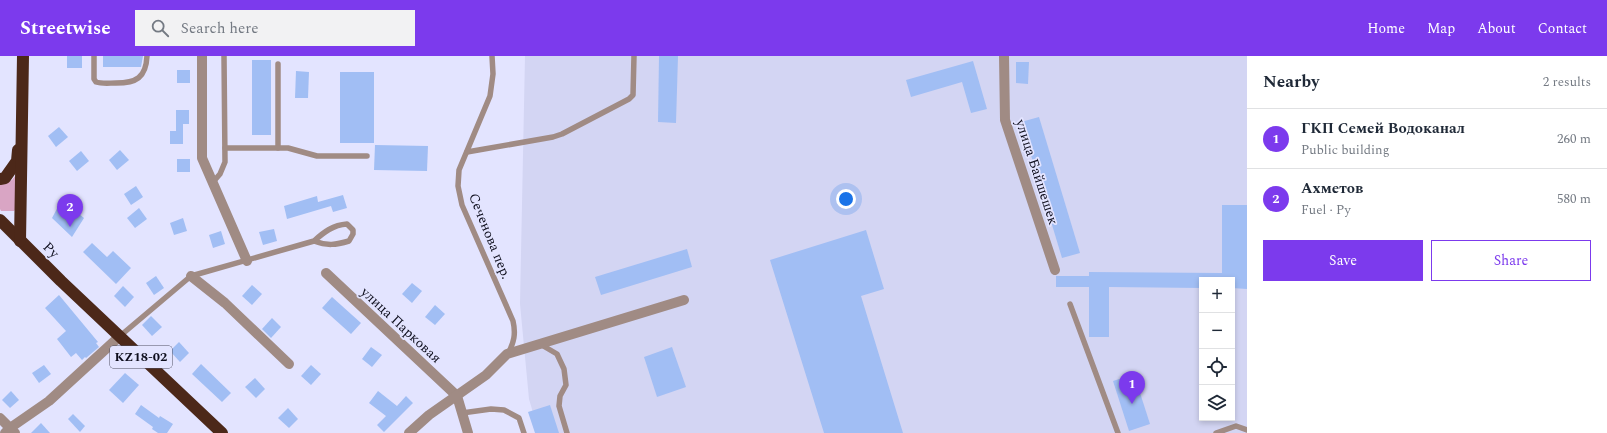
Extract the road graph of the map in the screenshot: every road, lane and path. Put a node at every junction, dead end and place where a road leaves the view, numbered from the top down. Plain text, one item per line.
1 (23, 56) edge
2 (94, 56) edge
3 (147, 56) edge
4 (202, 56) edge
5 (224, 56) edge
6 (492, 56) edge
7 (634, 56) edge
8 (1004, 56) edge
9 (278, 64) dead end
10 (22, 123) junction
11 (225, 148) junction
12 (278, 148) junction
13 (467, 152) junction
14 (367, 156) dead end
15 (0, 179) edge
16 (213, 182) junction
17 (21, 203) junction
18 (0, 220) edge
19 (20, 241) junction
20 (314, 241) junction
21 (247, 261) junction
22 (1055, 270) dead end
23 (326, 273) dead end
24 (191, 276) junction
25 (61, 281) junction
26 (684, 300) dead end
27 (1070, 304) dead end
28 (120, 336) junction
29 (540, 343) junction
30 (507, 354) junction
31 (289, 364) dead end
32 (457, 396) junction
33 (462, 413) junction
34 (0, 418) edge
35 (1247, 430) edge
36 (10, 431) edge
37 (222, 433) edge
38 (409, 433) edge
39 (468, 433) edge
40 (524, 433) edge
41 (567, 433) edge
42 (1118, 433) edge
43 (1216, 433) edge

1 - 10 highway
2 - 3 lane
4 - 16 street
5 - 11 lane
6 - 13 lane, Сеченова пер.
7 - 13 lane
8 - 22 street, улица Байшешек
9 - 12 lane
10 - 15 highway
10 - 17 highway
11 - 12 lane
11 - 16 lane
12 - 14 lane
13 - 30 lane, Сеченова пер.
16 - 21 street
17 - 19 highway
17 - 25 highway
18 - 19 highway, KZ18-02
19 - 25 highway, Ру / KZ18-02
20 - 20 lane
20 - 21 lane
21 - 24 lane
23 - 32 street, улица Парковая
24 - 28 lane
24 - 31 street
25 - 28 highway, KZ18-02
26 - 29 street
27 - 42 lane
28 - 36 street
28 - 37 highway, KZ18-02
29 - 30 street
29 - 41 lane
30 - 32 street
32 - 33 street
32 - 38 street
33 - 39 street
33 - 40 lane
34 - 36 street
35 - 43 lane

